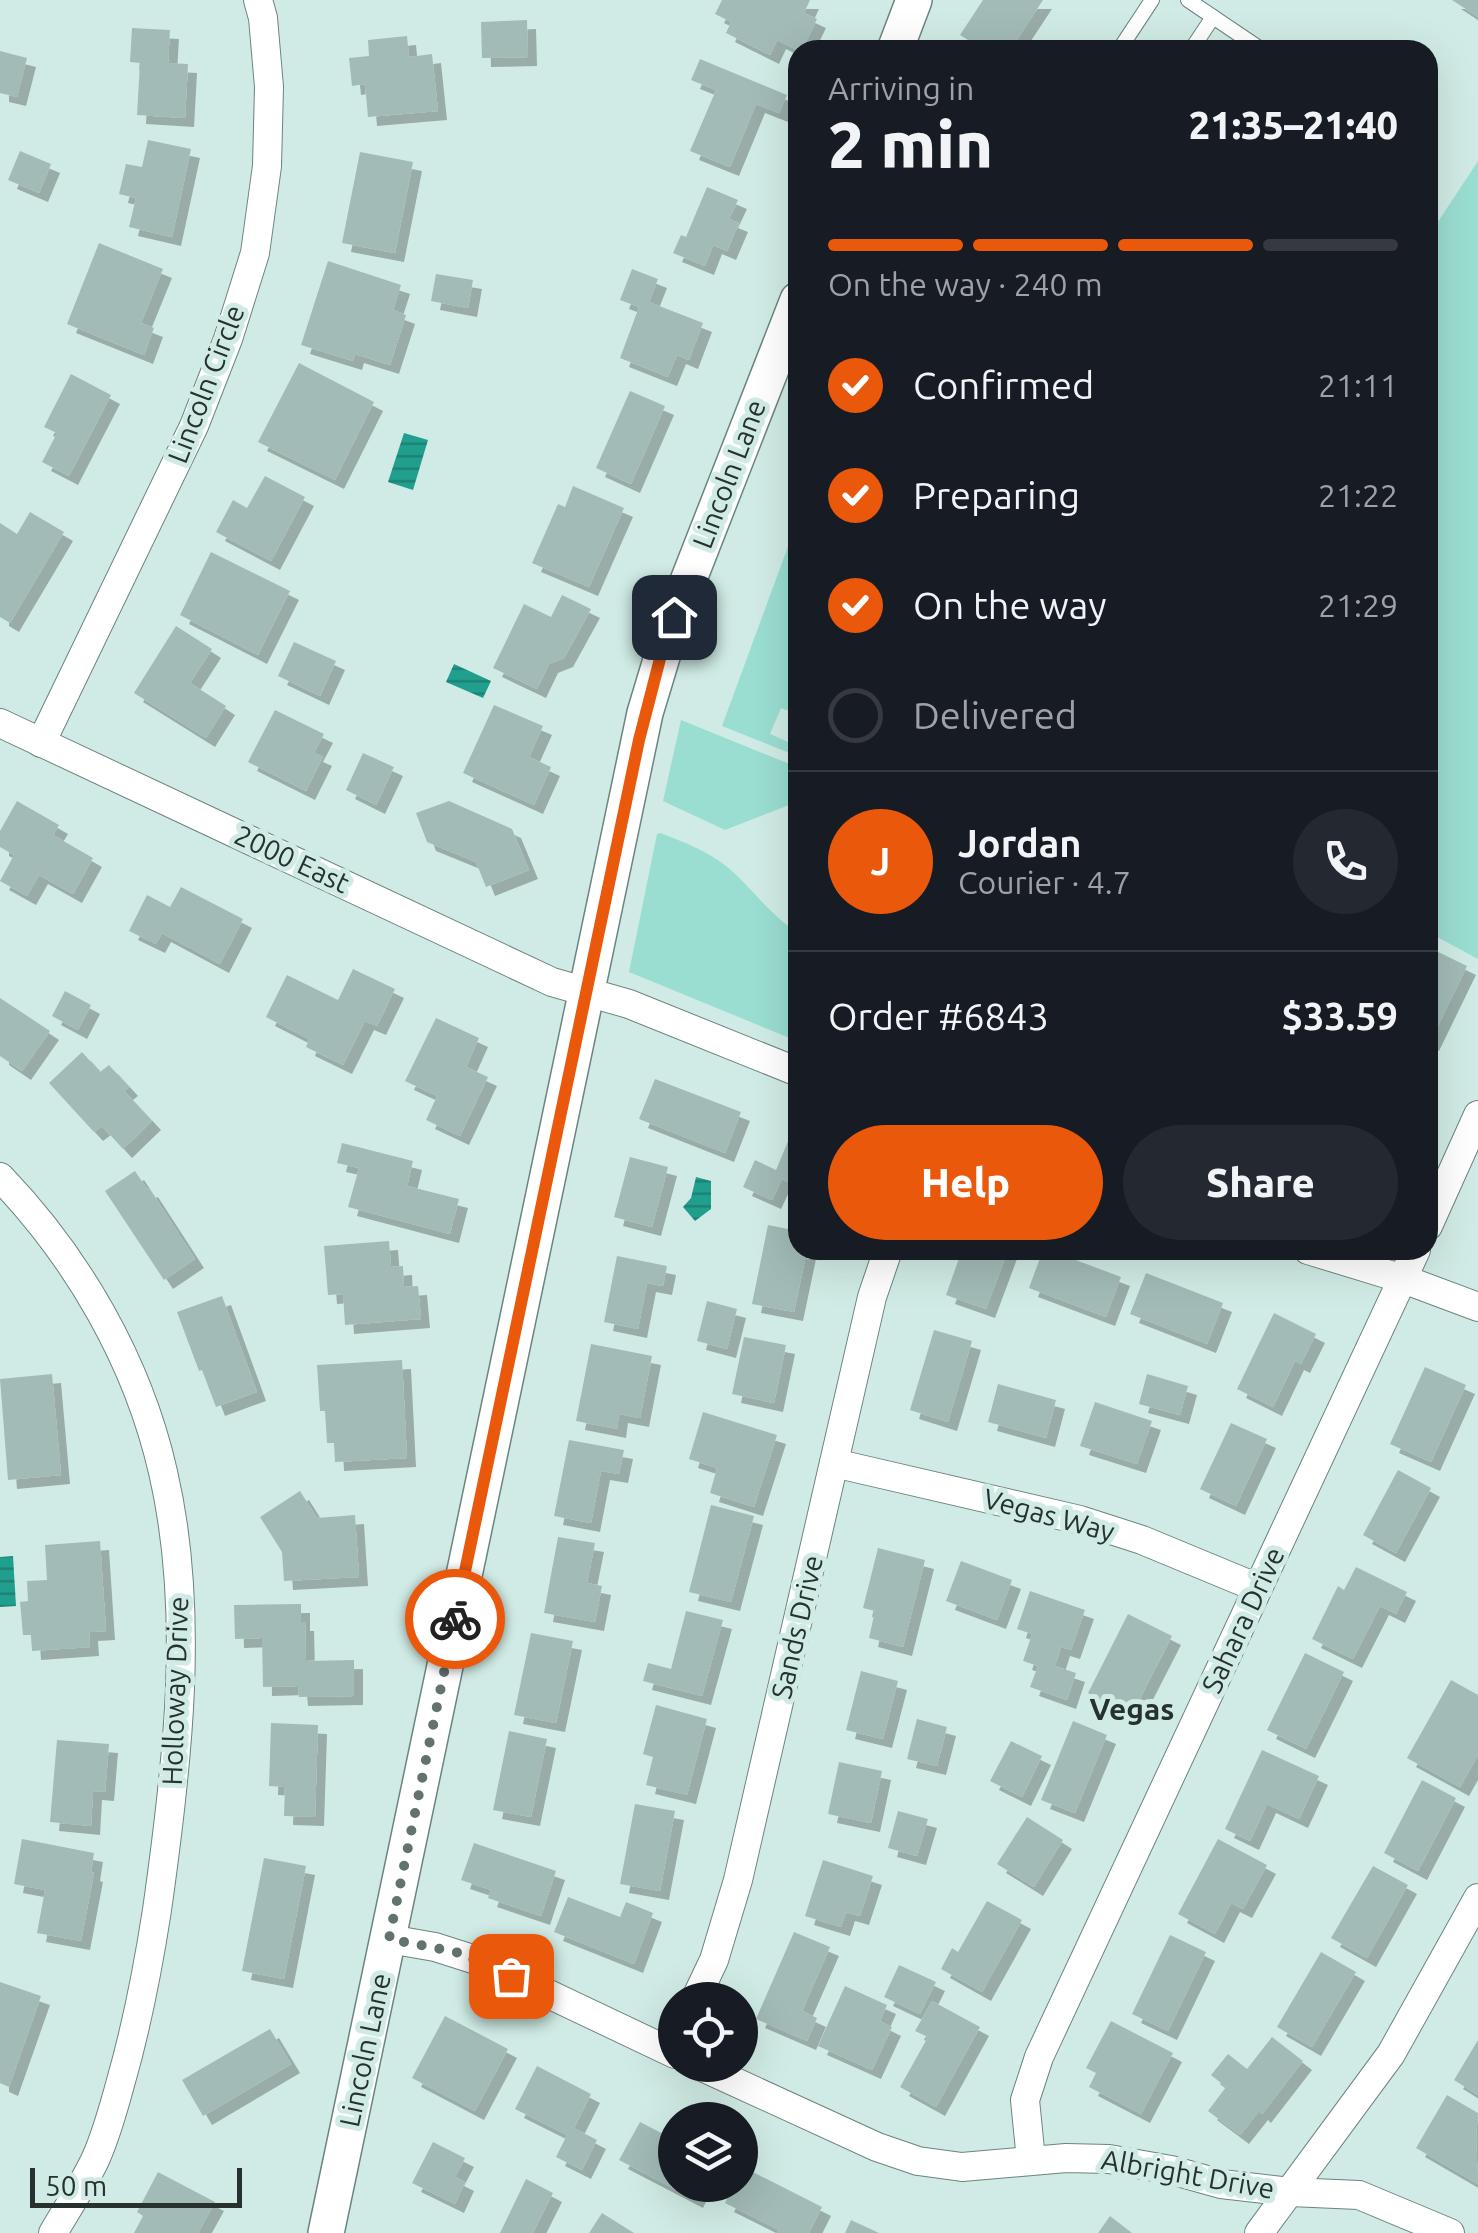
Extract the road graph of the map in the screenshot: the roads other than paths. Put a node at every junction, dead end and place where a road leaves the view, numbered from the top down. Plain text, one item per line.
1 (258, 0) edge
2 (914, 0) edge
3 (1152, 0) edge
4 (1188, 0) edge
5 (1213, 17) junction
6 (899, 40) edge
7 (1126, 40) edge
8 (1198, 40) edge
9 (1247, 40) edge
10 (788, 325) edge
11 (0, 724) edge
12 (41, 743) junction
13 (585, 992) junction
14 (788, 1068) edge
15 (1478, 1115) edge
16 (0, 1177) edge
17 (1438, 1204) edge
18 (885, 1260) edge
19 (1341, 1260) edge
20 (1412, 1260) edge
21 (1403, 1279) junction
22 (1478, 1307) edge
23 (834, 1463) junction
24 (1258, 1588) junction
25 (1478, 1898) edge
26 (389, 1939) junction
27 (704, 1982) edge
28 (658, 2043) edge
29 (735, 2082) edge
30 (1031, 2160) junction
31 (1290, 2192) junction
32 (53, 2233) edge
33 (326, 2233) edge
34 (1259, 2233) edge
35 (1450, 2233) edge

1 - 12 street, Lincoln Circle
2 - 6 street
3 - 7 lane
4 - 5 lane
5 - 8 lane
5 - 9 lane
10 - 13 street, Lincoln Lane
11 - 12 street, 2000 East
12 - 13 street, 2000 East
13 - 14 street, 2000 East
13 - 26 street, Lincoln Lane
15 - 17 street
16 - 32 street, Holloway Drive
18 - 23 street, Sands Drive
19 - 21 street
20 - 21 street, Sahara Drive
21 - 22 street
21 - 24 street, Sahara Drive
23 - 24 street, Vegas Way
23 - 27 street, Sands Drive
24 - 30 street, Sahara Drive
25 - 31 street
26 - 28 street
26 - 33 street, Lincoln Lane
29 - 30 street, Albright Drive
30 - 31 street, Albright Drive
31 - 34 street
31 - 35 street, Albright Drive

